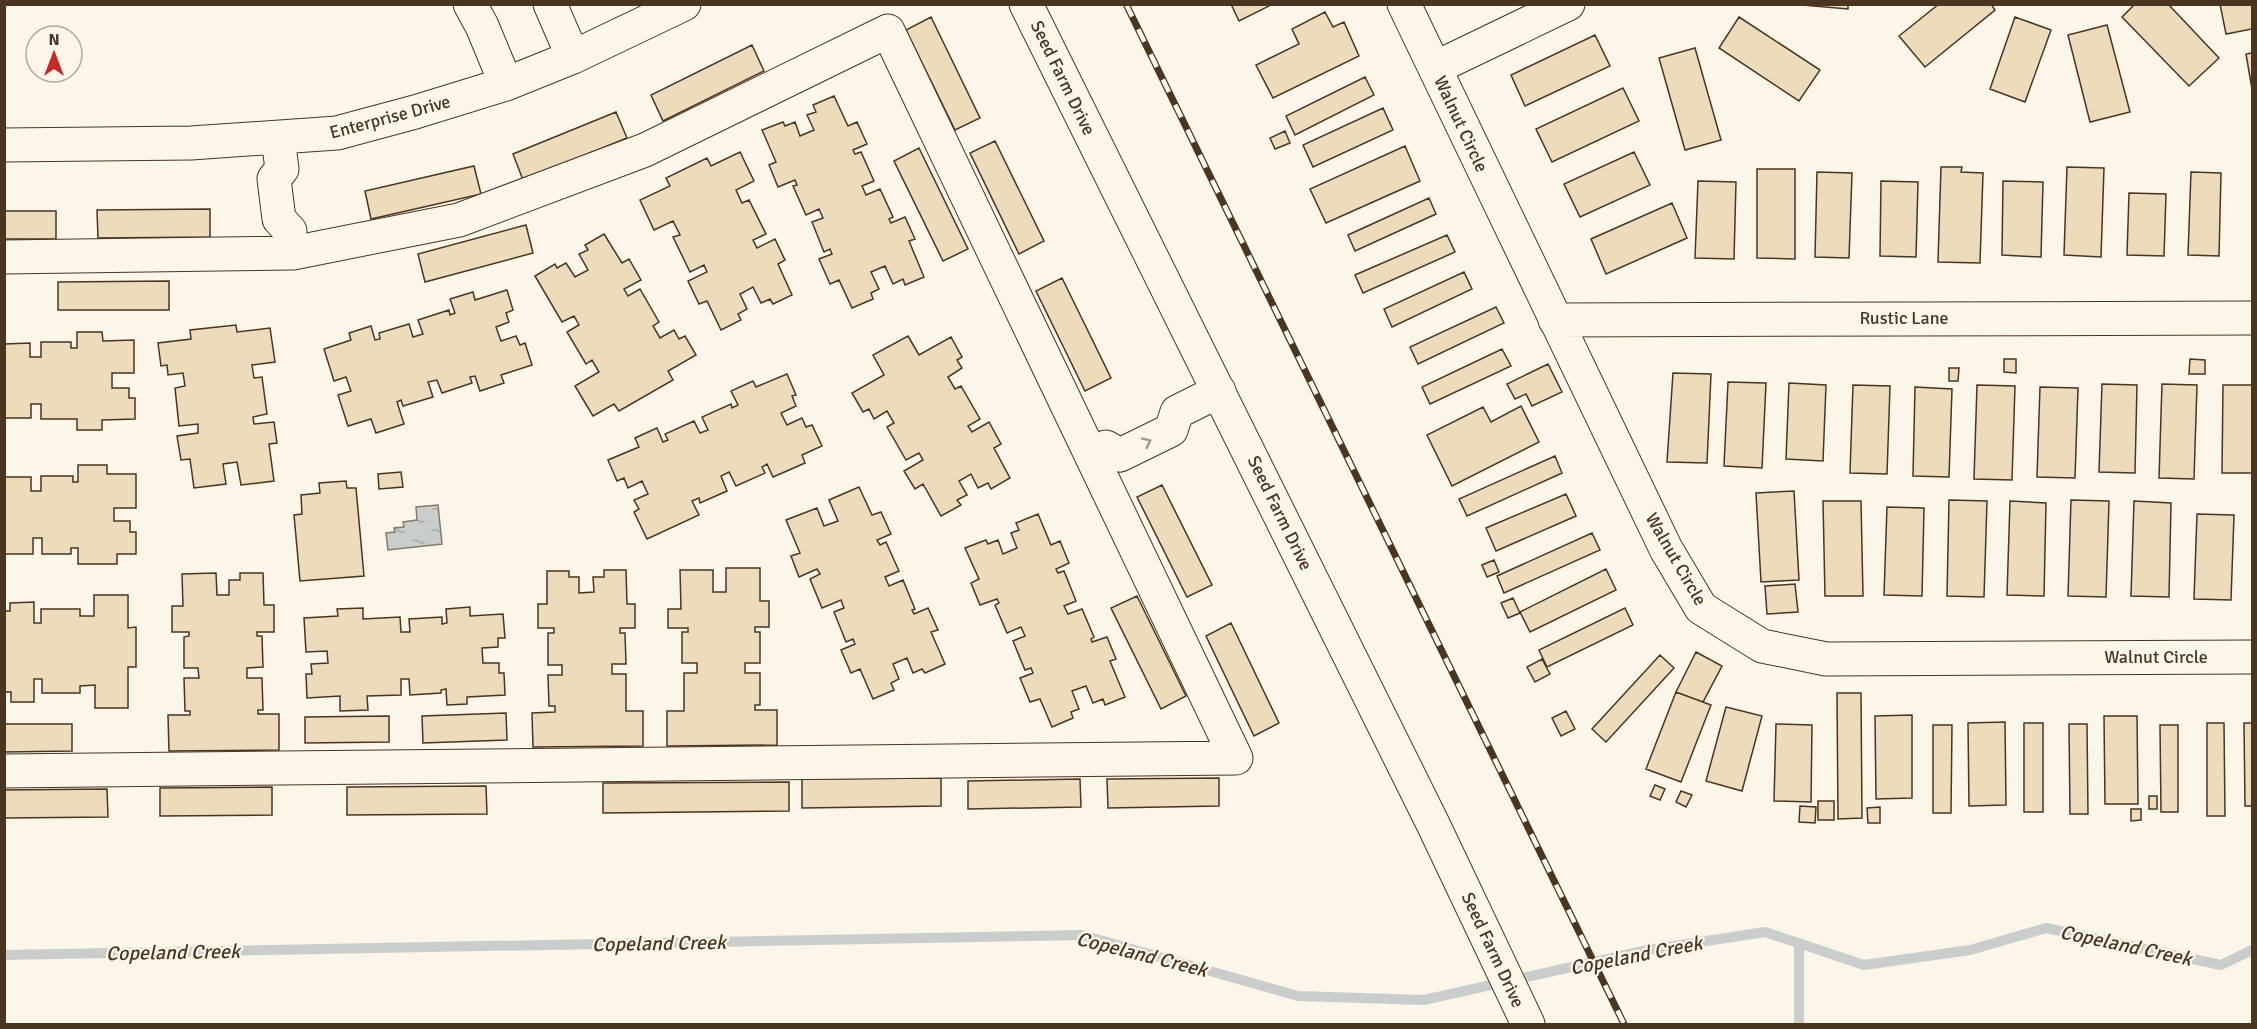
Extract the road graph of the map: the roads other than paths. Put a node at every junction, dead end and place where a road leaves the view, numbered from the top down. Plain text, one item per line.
1 (470, 4) edge
2 (550, 4) edge
3 (684, 4) edge
4 (1026, 4) edge
5 (1404, 4) edge
6 (1568, 4) edge
7 (573, 57) junction
8 (1435, 68) junction
9 (506, 84) junction
10 (4, 145) edge
11 (280, 153) junction
12 (292, 242) junction
13 (4, 256) edge
14 (2253, 318) edge
15 (1555, 320) junction
16 (1219, 391) junction
17 (1098, 451) junction
18 (2253, 657) edge
19 (4, 771) edge
20 (1528, 1024) edge

1 - 9 street
2 - 7 street
3 - 7 street, Enterprise Drive
4 - 16 street, Seed Farm Drive
5 - 8 street, Walnut Circle
6 - 8 street
7 - 9 street, Enterprise Drive
8 - 15 street, Walnut Circle
9 - 11 street, Enterprise Drive
10 - 11 street, Enterprise Drive
11 - 12 street
12 - 13 street
12 - 17 street
14 - 15 street, Rustic Lane
15 - 18 street, Walnut Circle
16 - 17 street
16 - 20 street, Seed Farm Drive
17 - 19 street

